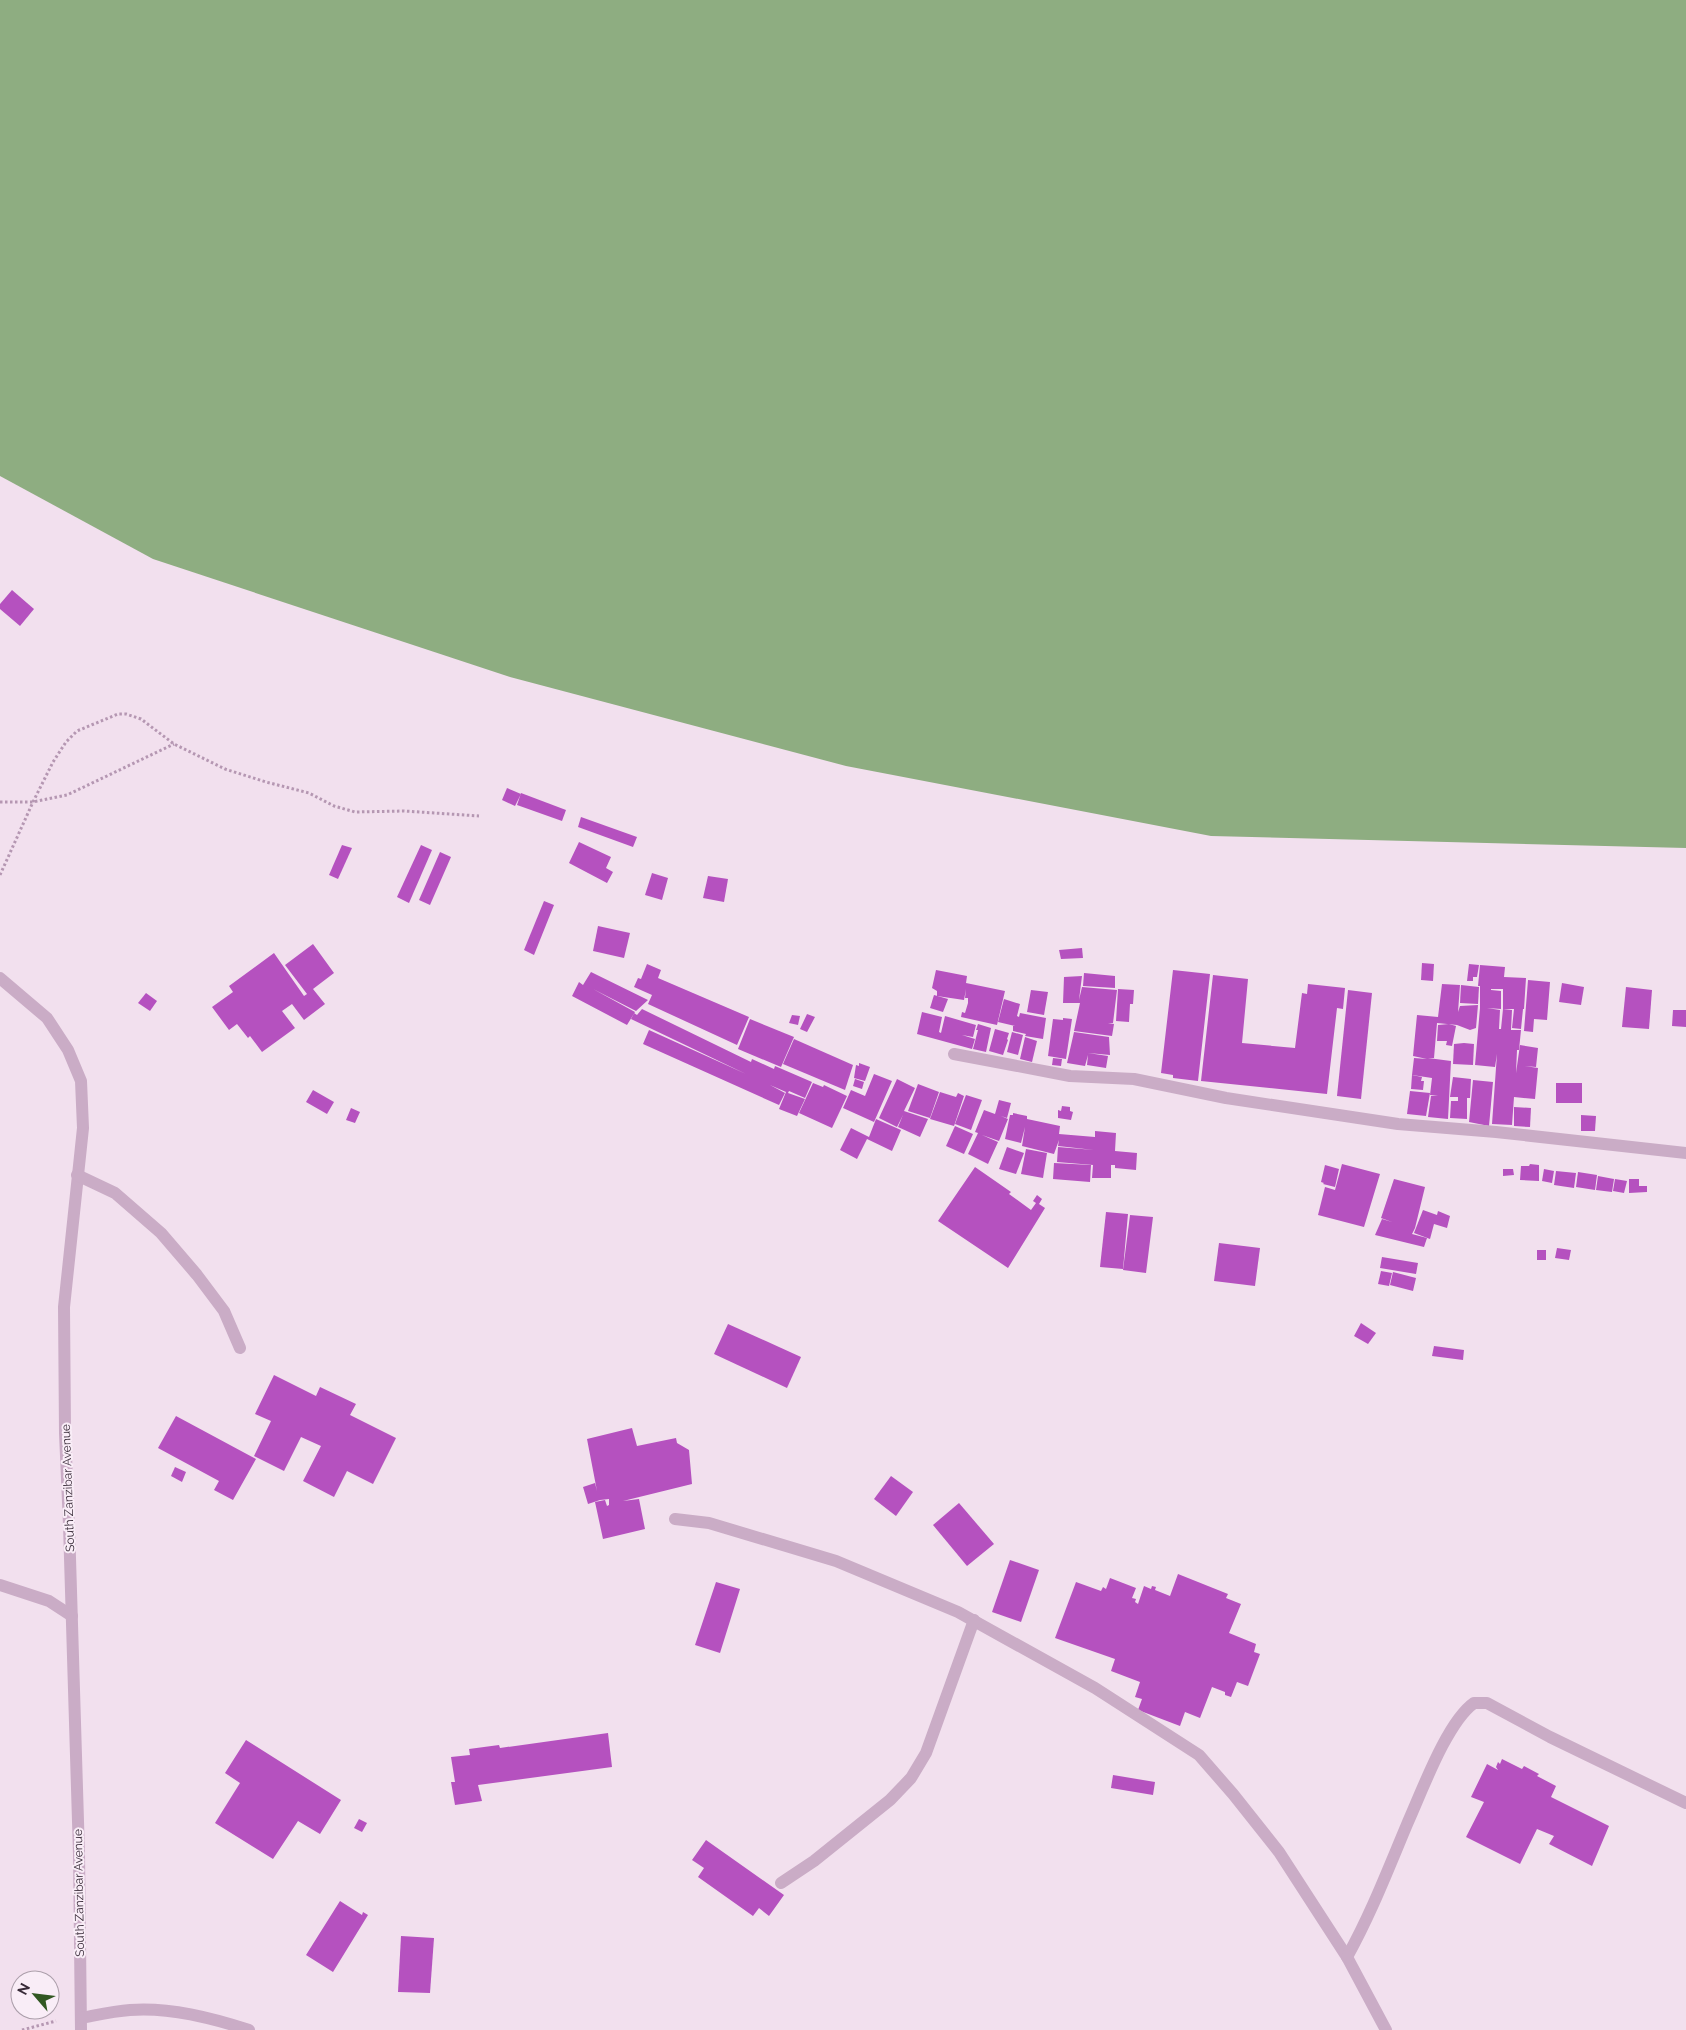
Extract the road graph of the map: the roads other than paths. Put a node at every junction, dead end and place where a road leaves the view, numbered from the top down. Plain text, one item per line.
1 (0, 978) edge
2 (954, 1054) dead end
3 (1686, 1153) edge
4 (77, 1175) junction
5 (240, 1348) dead end
6 (675, 1519) dead end
7 (0, 1585) edge
8 (72, 1616) junction
9 (974, 1620) junction
10 (1686, 1803) edge
11 (782, 1883) dead end
12 (1347, 1957) junction
13 (80, 2024) edge
14 (249, 2030) edge
15 (1386, 2030) edge

1 - 4 street, South Zanzibar Avenue
2 - 3 street
4 - 5 street
4 - 8 street, South Zanzibar Avenue
6 - 9 street
7 - 8 street
8 - 13 street, South Zanzibar Avenue
9 - 11 street
9 - 12 street
10 - 12 street
12 - 15 street
13 - 14 street

